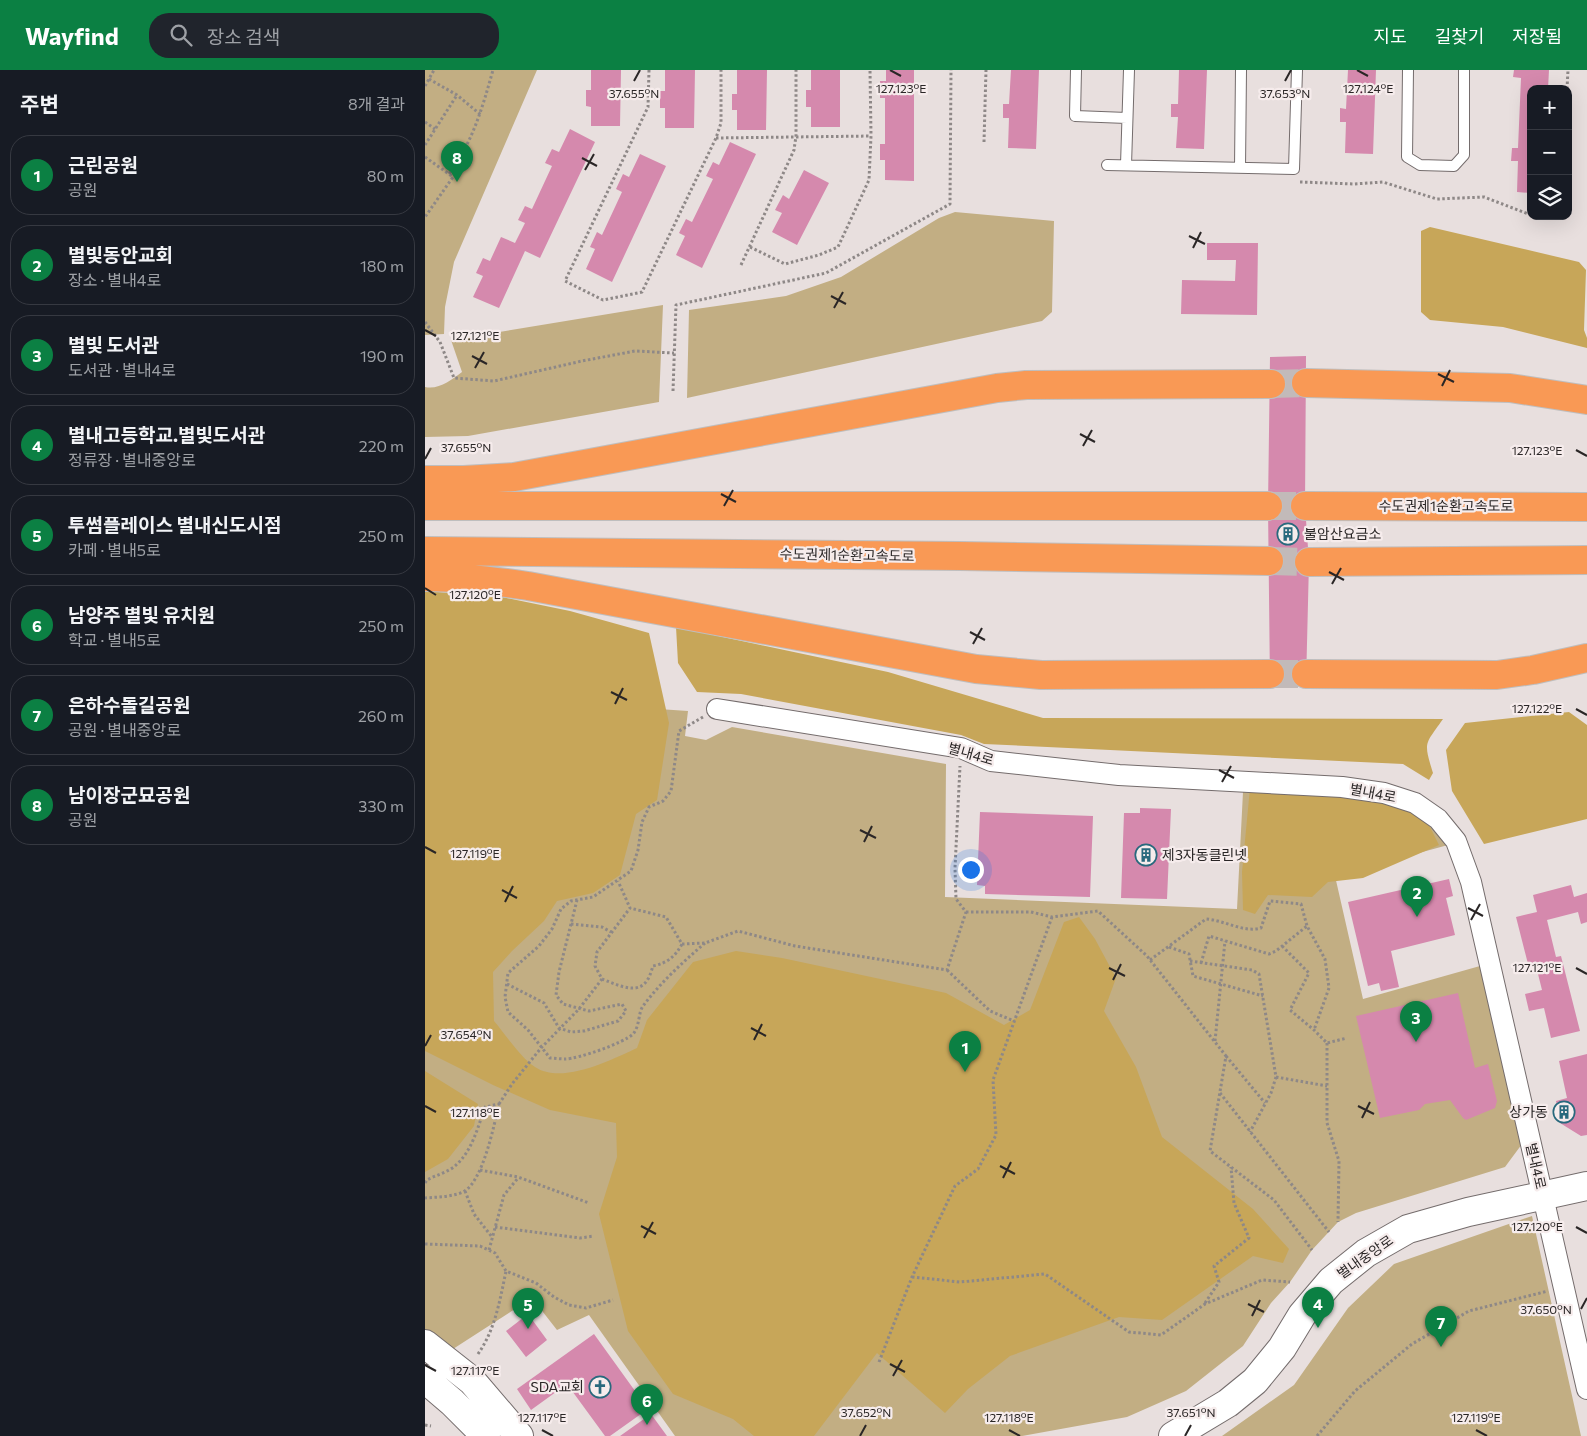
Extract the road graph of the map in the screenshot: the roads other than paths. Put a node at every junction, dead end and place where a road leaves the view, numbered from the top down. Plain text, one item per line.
1 (1076, 70) edge
2 (1129, 70) edge
3 (1241, 70) edge
4 (1297, 70) edge
5 (1408, 70) edge
6 (1464, 70) edge
7 (1127, 118) junction
8 (1107, 164) dead end
9 (1126, 165) junction
10 (1240, 168) junction
11 (1306, 383) tunnel mouth
12 (1271, 384) tunnel mouth
13 (1587, 400) edge
14 (425, 480) edge
15 (425, 506) edge
16 (1268, 506) tunnel mouth
17 (1305, 506) tunnel mouth
18 (1587, 507) edge
19 (425, 551) edge
20 (1587, 560) edge
21 (1269, 561) tunnel mouth
22 (1309, 562) tunnel mouth
23 (425, 577) edge
24 (1587, 658) edge
25 (1270, 674) tunnel mouth
26 (1306, 674) tunnel mouth
27 (717, 709) road end
28 (1587, 1186) edge
29 (1543, 1196) junction
30 (425, 1344) edge
31 (425, 1379) edge
32 (1587, 1389) edge
33 (486, 1436) edge
34 (519, 1436) edge
35 (1173, 1436) edge

1 - 7 lane
2 - 7 lane
3 - 10 lane
4 - 10 lane
5 - 6 lane
7 - 9 lane
8 - 9 lane
9 - 10 lane
11 - 13 highway
12 - 14 highway
15 - 16 highway
17 - 18 highway, 수도권제1순환고속도로
19 - 21 highway, 수도권제1순환고속도로
20 - 22 highway
23 - 25 highway
24 - 26 highway
27 - 29 street, 별내4로
28 - 29 street, 별내중앙로
29 - 32 street, 별내4로
29 - 35 street, 별내중앙로
30 - 34 street
31 - 33 street

